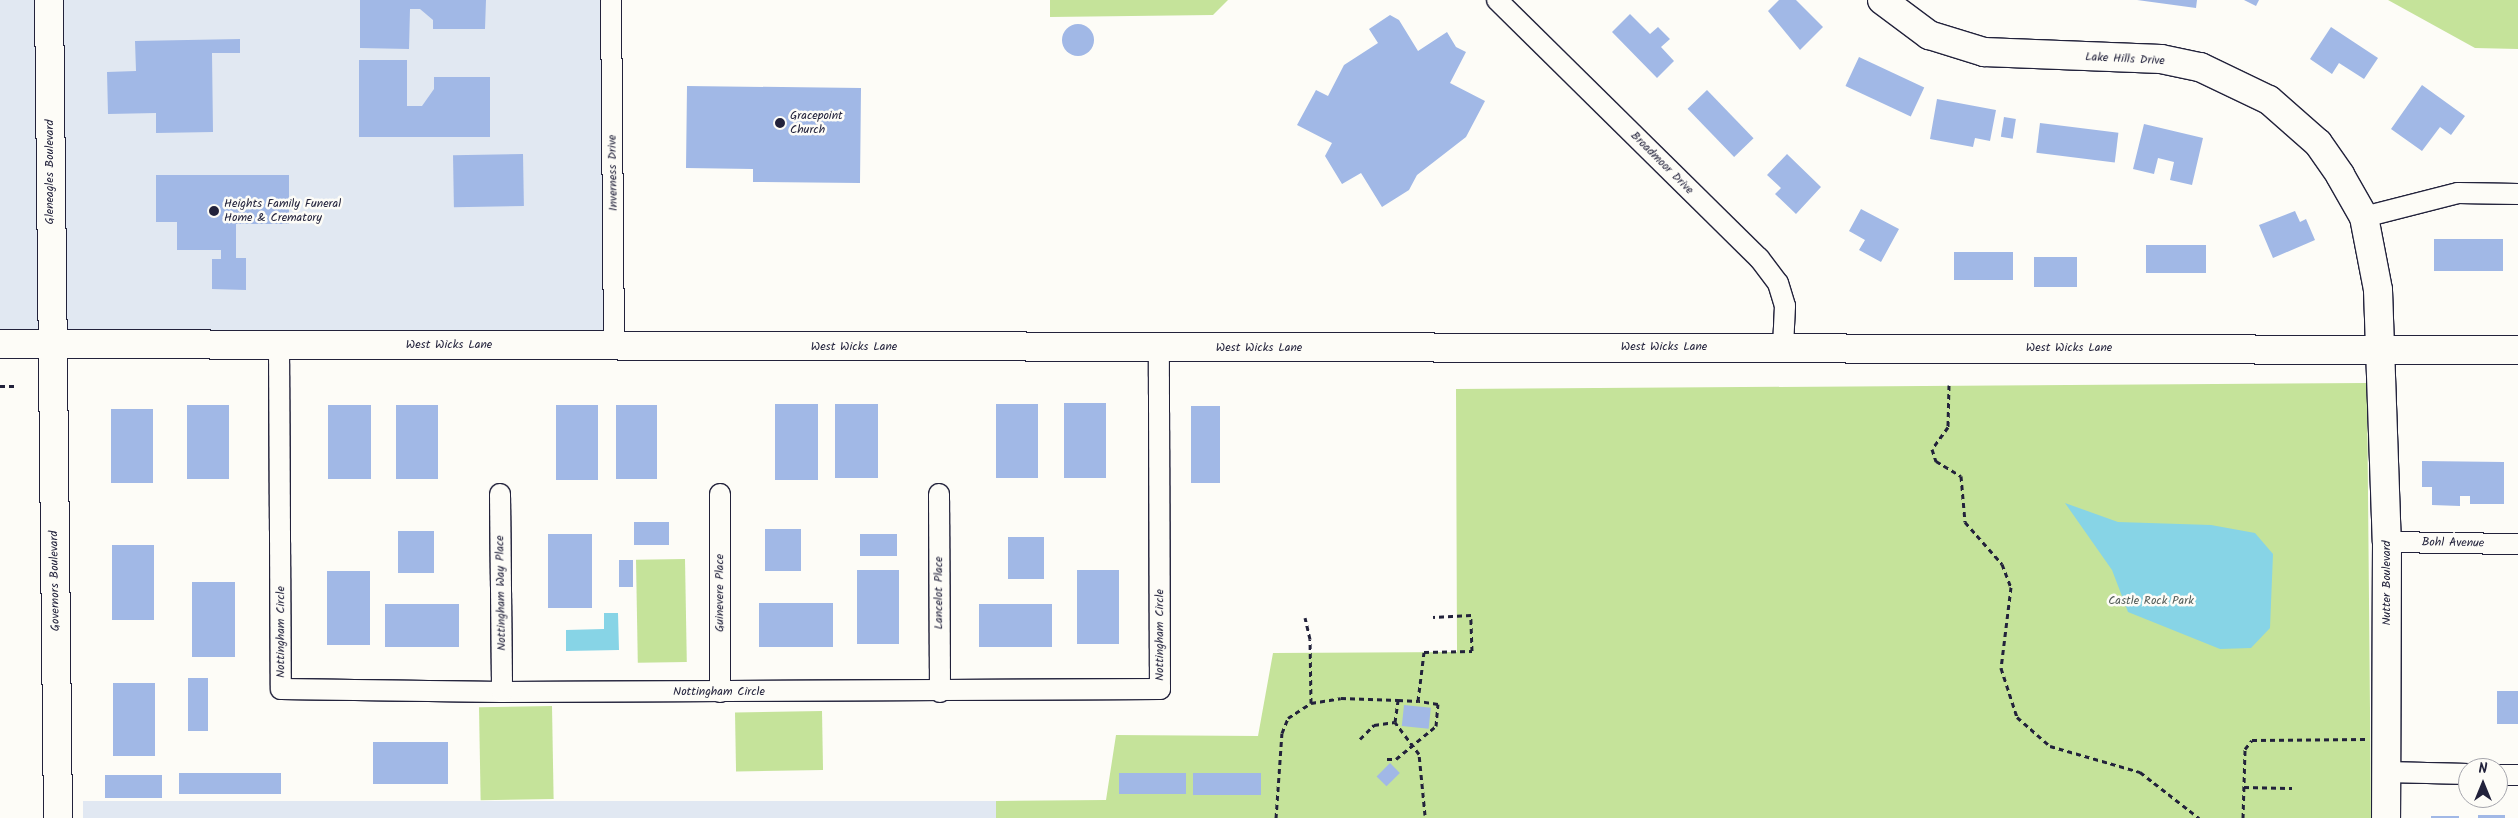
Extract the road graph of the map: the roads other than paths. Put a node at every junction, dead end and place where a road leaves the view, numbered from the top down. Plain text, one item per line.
1 (49, 0) edge
2 (611, 0) edge
3 (1497, 0) edge
4 (1882, 0) edge
5 (2518, 194) edge
6 (2364, 217) junction
7 (0, 344) edge
8 (51, 345) junction
9 (279, 345) junction
10 (614, 346) junction
11 (1783, 347) junction
12 (1159, 348) junction
13 (2380, 348) junction
14 (2518, 350) edge
15 (500, 494) dead end
16 (720, 494) dead end
17 (939, 494) dead end
18 (2387, 542) junction
19 (2518, 544) edge
20 (502, 692) junction
21 (720, 692) junction
22 (940, 692) junction
23 (2386, 772) junction
24 (2458, 774) edge
25 (58, 818) edge
26 (2386, 818) edge

1 - 8 main road, Gleneagles Boulevard
2 - 10 street, Inverness Drive
3 - 11 street, Broadmoor Drive
4 - 6 main road, Lake Hills Drive
5 - 6 street
6 - 13 main road, Lake Hills Drive
7 - 8 main road, West Wicks Lane
8 - 9 main road, West Wicks Lane
8 - 25 main road, Governors Boulevard
9 - 10 main road, West Wicks Lane
9 - 20 street, Nottingham Circle
10 - 12 main road, West Wicks Lane
11 - 12 main road, West Wicks Lane
11 - 13 main road, West Wicks Lane
12 - 22 street, Nottingham Circle
13 - 14 main road, West Wicks Lane
13 - 18 main road, Nutter Boulevard
15 - 20 street, Nottingham Way Place
16 - 21 street, Guinevere Place
17 - 22 street, Lancelot Place
18 - 19 street, Bohl Avenue
18 - 23 main road, Nutter Boulevard
20 - 21 street, Nottingham Circle
21 - 22 street, Nottingham Circle
23 - 24 street
23 - 26 main road, Nutter Boulevard

